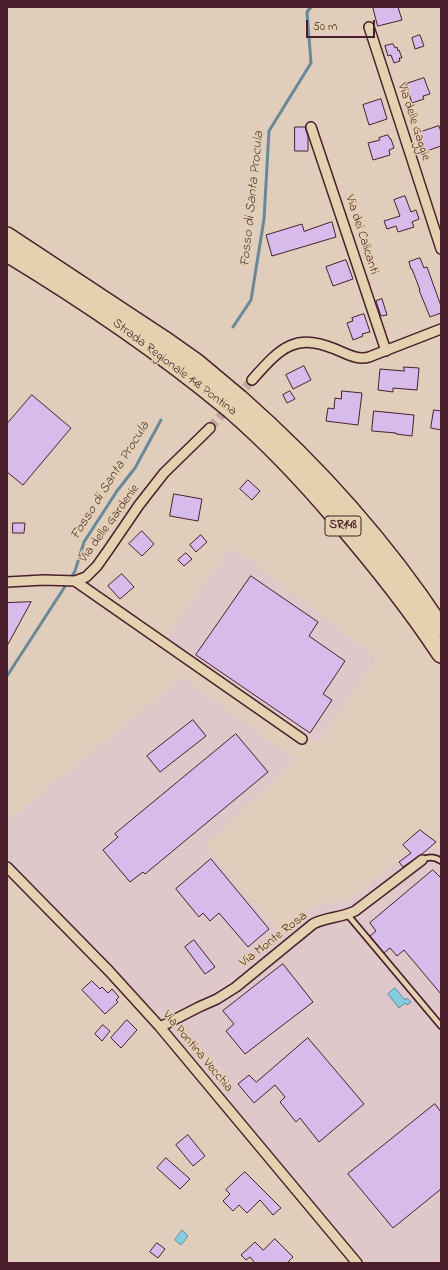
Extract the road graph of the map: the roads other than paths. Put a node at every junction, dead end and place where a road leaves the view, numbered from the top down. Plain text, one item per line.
1 (369, 27) dead end
2 (311, 127) dead end
3 (7, 236) edge
4 (441, 249) edge
5 (7, 253) edge
6 (441, 329) edge
7 (386, 350) junction
8 (252, 380) tunnel mouth
9 (233, 402) junction
10 (210, 428) tunnel mouth
11 (75, 581) junction
12 (7, 582) edge
13 (441, 628) edge
14 (441, 654) edge
15 (302, 739) dead end
16 (422, 860) joint
17 (441, 862) edge
18 (7, 867) edge
19 (347, 914) junction
20 (441, 1026) edge
21 (160, 1027) junction
22 (356, 1263) edge

1 - 4 street, Via delle Gaggie
2 - 7 street, Via dei Calicanti
3 - 9 highway, Strada Regionale 148 Pontina / SR148
5 - 9 highway, Strada Regionale 148 Pontina / SR148
6 - 7 street
7 - 8 street
9 - 13 highway, Strada Regionale 148 Pontina / SR148
9 - 14 highway, Strada Regionale 148 Pontina / SR148
10 - 11 street, Via delle Gardenie
11 - 12 street
11 - 15 street
16 - 17 lane
16 - 19 street, Via Monte Rosa
18 - 21 street, Via Pontina Vecchia
19 - 20 lane
19 - 21 street, Via Monte Rosa
21 - 22 street, Via Pontina Vecchia

